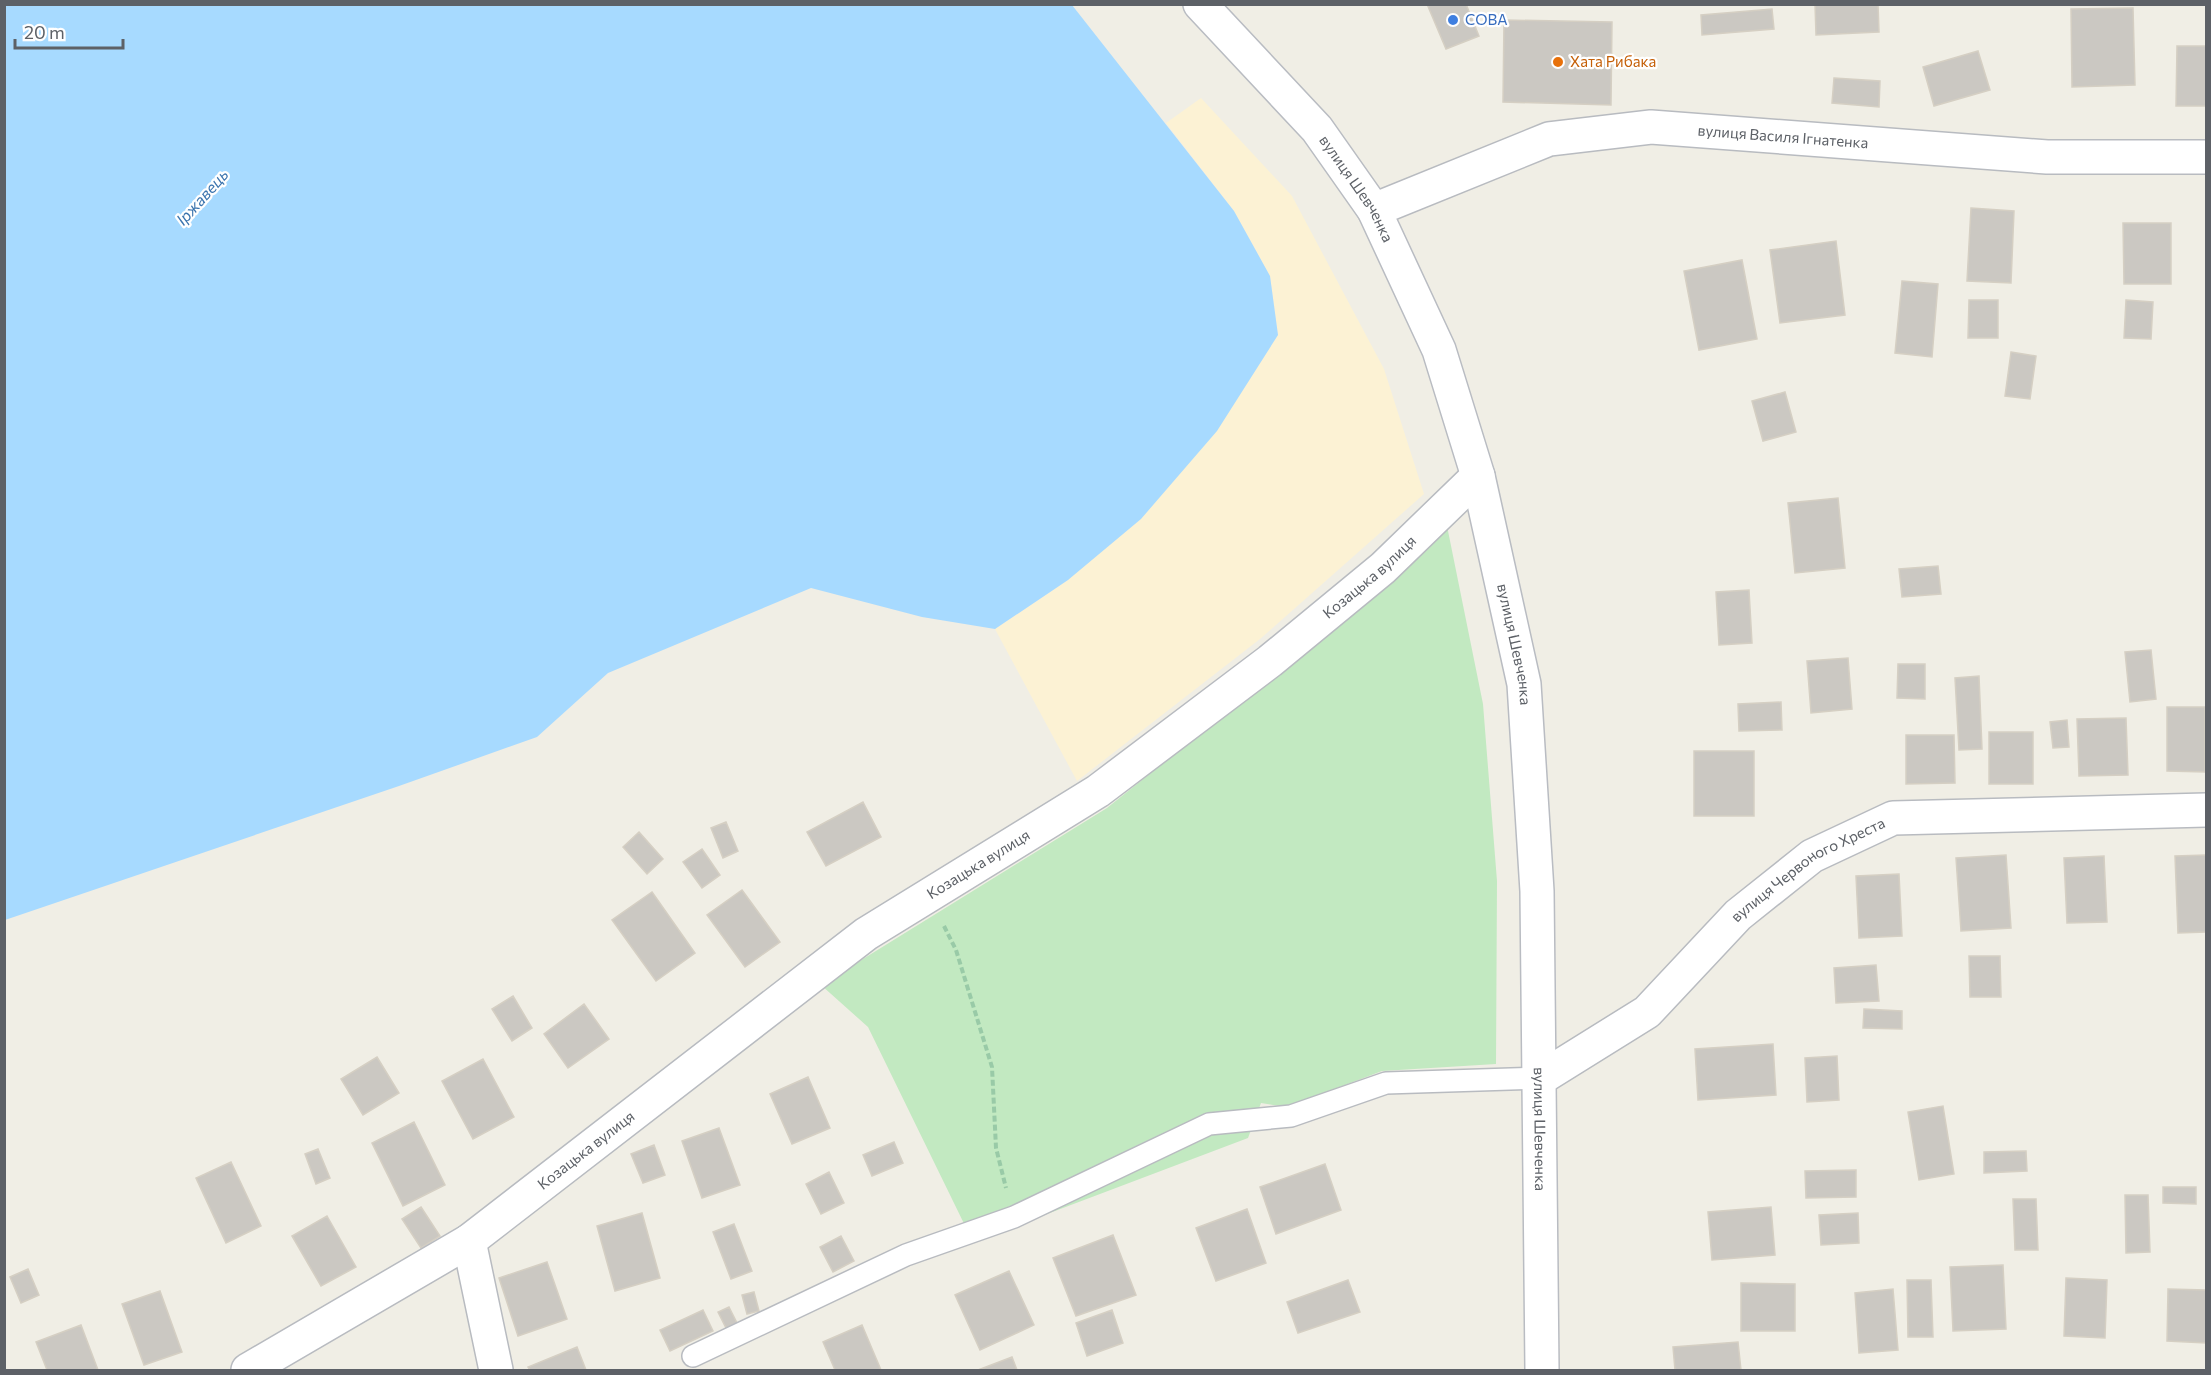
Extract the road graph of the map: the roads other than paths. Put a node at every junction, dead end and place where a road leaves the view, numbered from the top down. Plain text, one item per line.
1 (1200, 4) edge
2 (2206, 157) edge
3 (1374, 210) junction
4 (1478, 476) junction
5 (2206, 810) edge
6 (1541, 1078) junction
7 (469, 1241) junction
8 (693, 1356) dead end
9 (1543, 1370) edge
10 (248, 1371) edge
11 (496, 1371) edge

1 - 3 street, вулиця Шевченка
2 - 3 street, вулиця Василя Ігнатенка
3 - 4 street, вулиця Шевченка
4 - 6 street, вулиця Шевченка
4 - 7 street, Козацька вулиця
5 - 6 street, вулиця Червоного Хреста
6 - 8 lane
6 - 9 street, вулиця Шевченка
7 - 10 street, Козацька вулиця
7 - 11 street

